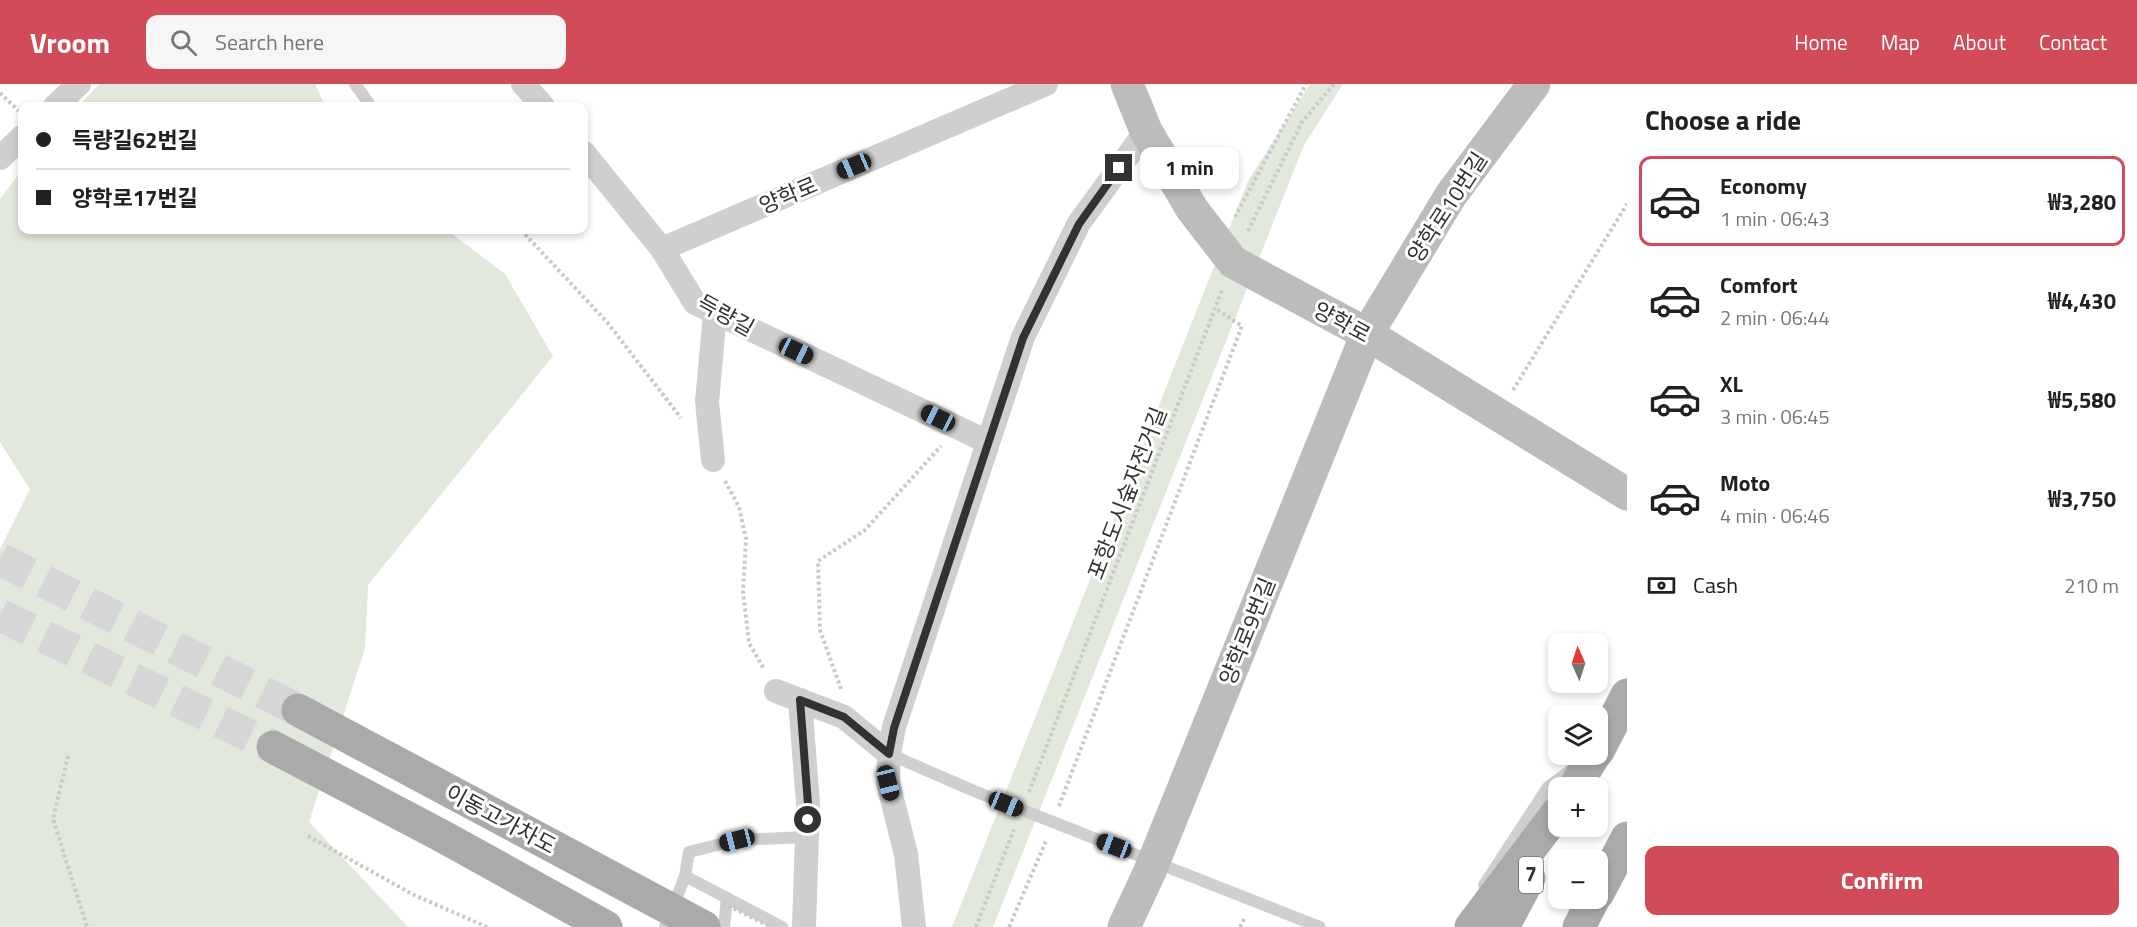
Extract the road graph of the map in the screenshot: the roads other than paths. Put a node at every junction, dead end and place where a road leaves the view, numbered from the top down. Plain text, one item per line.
1 (79, 84) edge
2 (355, 84) edge
3 (523, 84) edge
4 (1046, 84) edge
5 (1127, 84) edge
6 (1534, 84) edge
7 (59, 102) edge
8 (368, 102) dead end
9 (539, 102) edge
10 (1146, 131) junction
11 (18, 141) edge
12 (0, 158) edge
13 (588, 158) edge
14 (662, 249) junction
15 (715, 313) junction
16 (1367, 334) junction
17 (988, 442) junction
18 (713, 460) road end
19 (1627, 494) edge
20 (776, 691) road end
21 (1627, 695) edge
22 (800, 700) junction
23 (298, 710) tunnel mouth
24 (1608, 730) edge
25 (273, 747) tunnel mouth
26 (889, 754) junction
27 (1579, 765) edge
28 (1548, 824) edge
29 (807, 837) junction
30 (1551, 837) edge
31 (1627, 838) edge
32 (1154, 862) junction
33 (1608, 874) edge
34 (685, 876) junction
35 (727, 898) junction
36 (1588, 909) edge
37 (1473, 912) edge
38 (606, 927) edge
39 (664, 927) edge
40 (704, 927) edge
41 (724, 927) edge
42 (782, 927) edge
43 (804, 927) edge
44 (914, 927) edge
45 (1124, 927) edge
46 (1320, 927) edge
47 (1503, 927) edge
48 (1579, 927) edge

1 - 7 street
2 - 8 lane
3 - 9 street
4 - 14 street, 양학로
5 - 10 main road, 양학로
6 - 16 main road, 양학로10번길
10 - 16 main road, 양학로
10 - 17 street
11 - 12 street
13 - 14 street, 득량길
14 - 15 street, 득량길
15 - 17 street, 득량길
15 - 18 street
16 - 19 main road, 양학로
16 - 32 main road, 양학로9번길
17 - 26 street
20 - 22 street
21 - 24 main road
22 - 26 street
22 - 29 street
23 - 40 main road, 이동고가차도, bridge
25 - 38 main road, 이동고가차도
26 - 32 lane
26 - 44 street
27 - 37 lane
28 - 37 main road
29 - 34 lane
29 - 43 street
30 - 47 main road, 7
31 - 33 main road
32 - 45 main road, 양학로9번길
32 - 46 lane
34 - 35 lane
34 - 39 lane
35 - 41 lane
35 - 42 lane
36 - 48 main road

